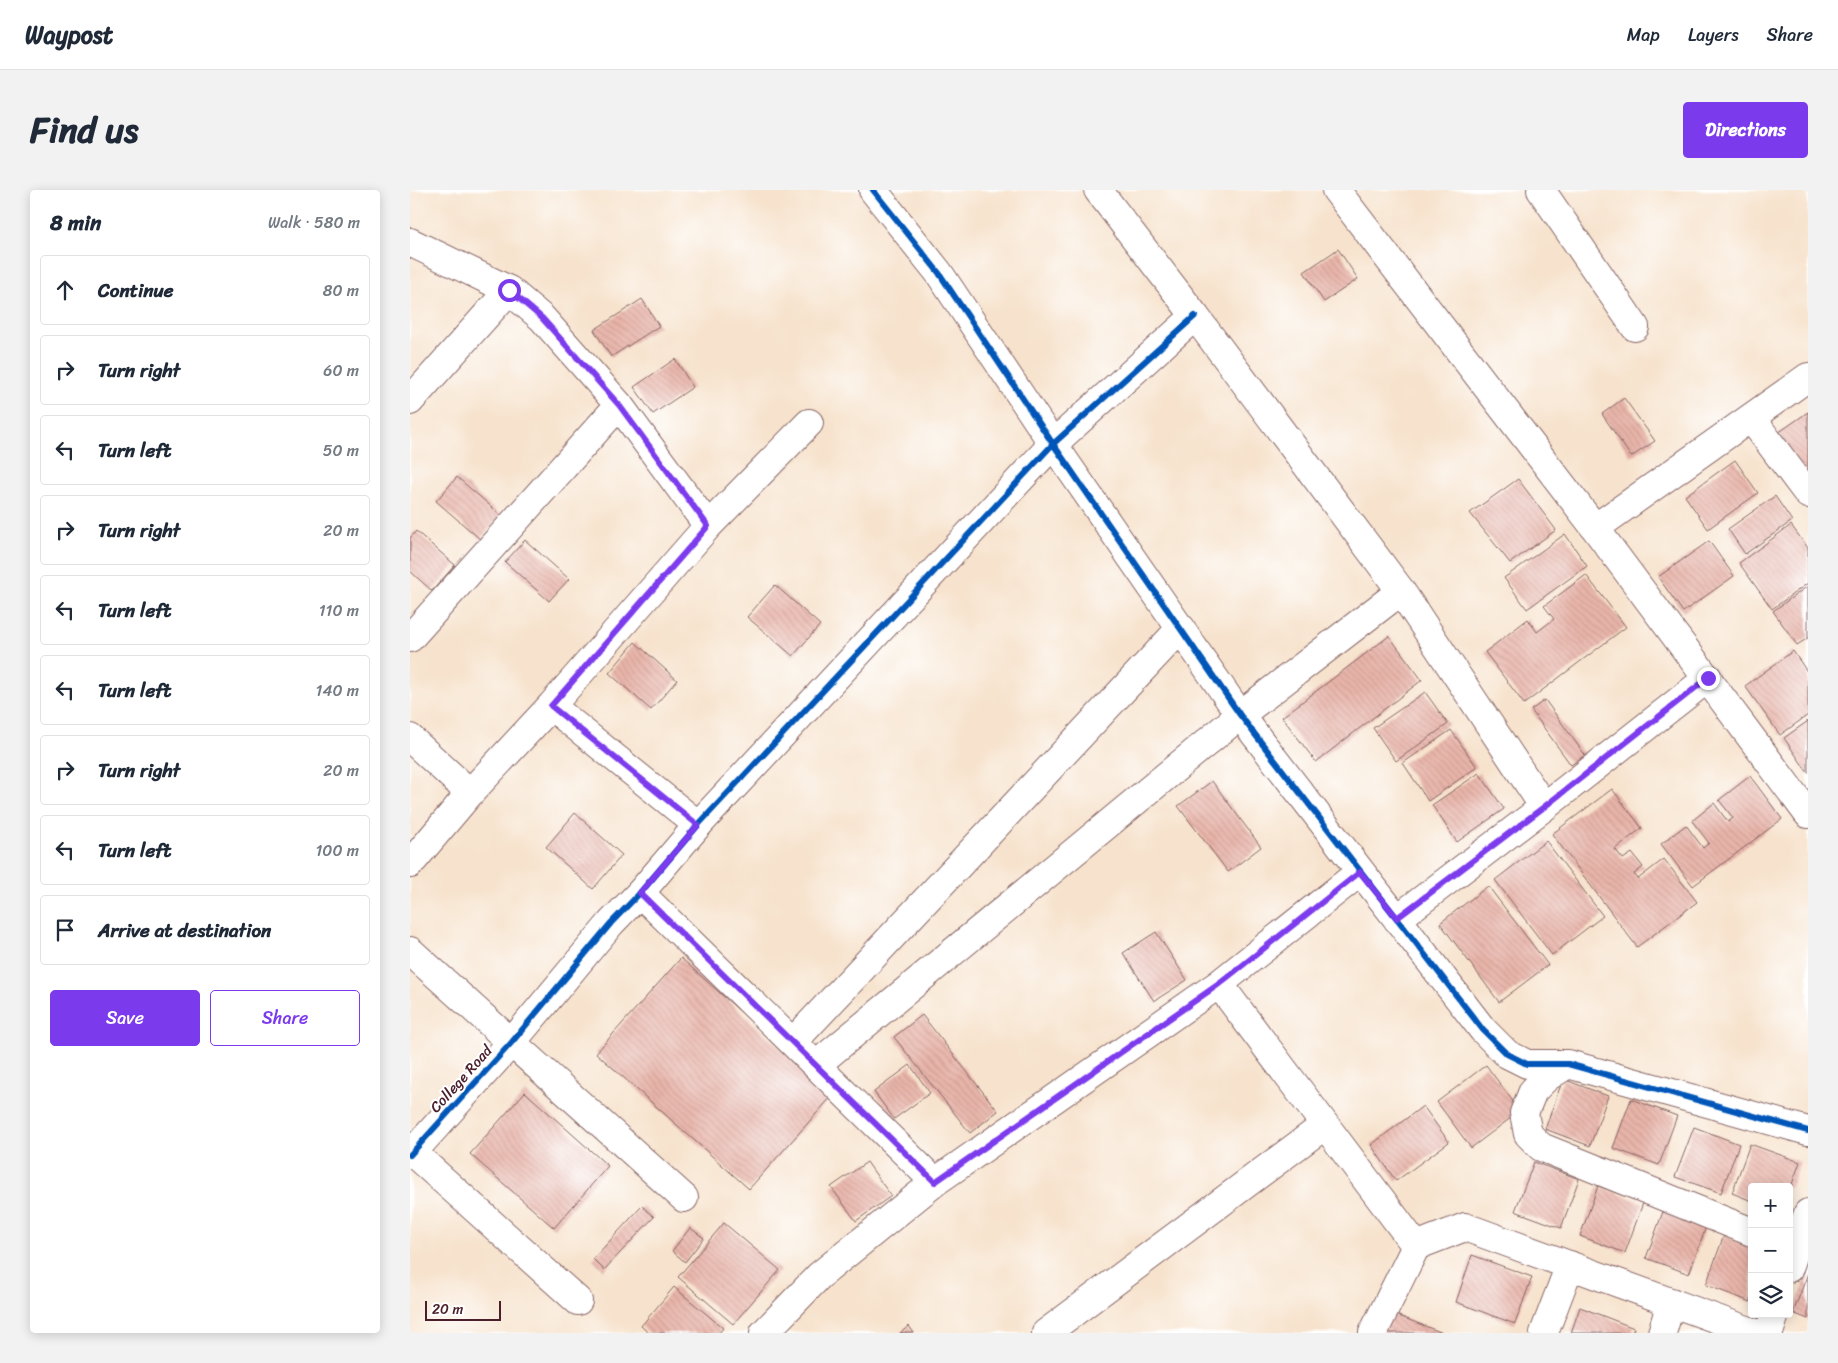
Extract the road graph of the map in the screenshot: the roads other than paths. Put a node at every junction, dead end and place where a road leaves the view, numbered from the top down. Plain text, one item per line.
1 (873, 190) edge
2 (1098, 190) edge
3 (1336, 190) edge
4 (1541, 190) edge
5 (410, 242) edge
6 (509, 290) junction
7 (1195, 316) junction
8 (1635, 327) dead end
9 (1808, 377) edge
10 (410, 401) edge
11 (619, 405) junction
12 (1751, 418) junction
13 (809, 423) dead end
14 (1053, 444) junction
15 (1808, 494) edge
16 (708, 526) junction
17 (1595, 528) junction
18 (1400, 591) junction
19 (1181, 628) junction
20 (410, 638) edge
21 (1708, 678) junction
22 (551, 706) junction
23 (1240, 715) junction
24 (410, 738) edge
25 (470, 793) junction
26 (1544, 807) junction
27 (1808, 814) edge
28 (698, 825) junction
29 (410, 864) edge
30 (1360, 872) junction
31 (640, 893) junction
32 (1397, 918) junction
33 (410, 951) edge
34 (1219, 984) junction
35 (512, 1042) junction
36 (793, 1042) junction
37 (1568, 1064) junction
38 (816, 1065) junction
39 (1326, 1125) junction
40 (1808, 1131) edge
41 (411, 1154) edge
42 (935, 1182) junction
43 (684, 1198) dead end
44 (1808, 1213) edge
45 (1748, 1230) edge
46 (1416, 1246) junction
47 (1795, 1255) edge
48 (1570, 1265) junction
49 (578, 1301) dead end
50 (1671, 1302) junction
51 (1774, 1318) edge
52 (764, 1333) edge
53 (1046, 1333) edge
54 (1373, 1333) edge
55 (1544, 1333) edge
56 (1662, 1333) edge
57 (1755, 1333) edge
58 (1770, 1333) edge

1 - 14 street
2 - 7 street
3 - 17 street
4 - 8 street
5 - 6 street
6 - 10 street
6 - 11 street
7 - 14 street, College Road
7 - 18 street
9 - 12 street
11 - 16 street
11 - 20 street
12 - 15 street
12 - 17 street
13 - 16 street
14 - 19 street
14 - 28 street, College Road
16 - 22 street
17 - 21 street
18 - 23 street
18 - 26 street
19 - 23 street
19 - 36 street
21 - 26 street
21 - 27 street
22 - 25 street
22 - 28 street
23 - 30 street
23 - 38 street
24 - 25 street
25 - 29 street
26 - 32 street
28 - 31 street, College Road
30 - 32 street
30 - 34 street
31 - 35 street, College Road
31 - 36 street
32 - 37 street
33 - 35 street
34 - 39 street
34 - 42 street
35 - 41 street, College Road
35 - 43 street
36 - 38 street
37 - 40 street
37 - 45 street
38 - 42 street
39 - 46 street
39 - 53 street
41 - 49 street
42 - 52 street
44 - 47 street
46 - 48 street
46 - 54 street
48 - 50 street
48 - 55 street
50 - 56 street
50 - 57 street
51 - 58 street

